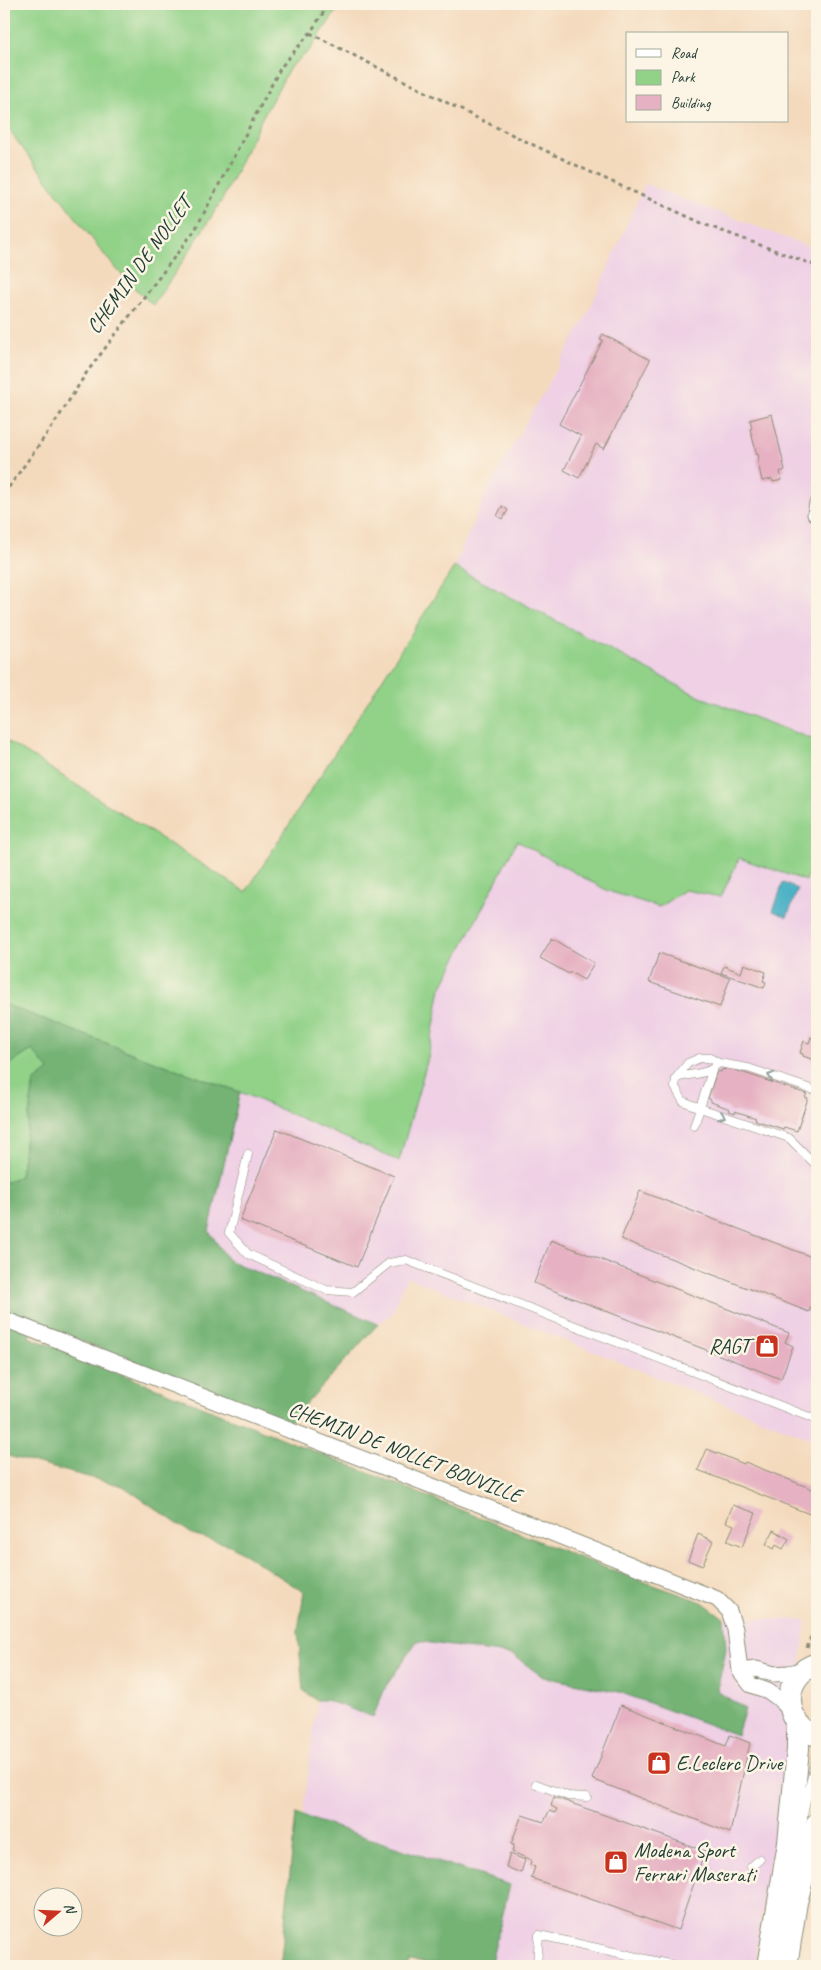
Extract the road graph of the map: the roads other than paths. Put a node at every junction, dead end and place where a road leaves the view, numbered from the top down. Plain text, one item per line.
1 (716, 1065) junction
2 (676, 1078) junction
3 (817, 1091) edge
4 (700, 1108) junction
5 (694, 1126) dead end
6 (248, 1154) dead end
7 (814, 1163) dead end
8 (4, 1319) edge
9 (817, 1420) edge
10 (810, 1661) edge
11 (740, 1671) junction
12 (802, 1723) edge
13 (817, 1755) edge
14 (536, 1784) dead end
15 (587, 1797) dead end
16 (811, 1816) edge
17 (793, 1848) junction
18 (760, 1858) dead end
19 (751, 1867) dead end
20 (793, 1878) dead end
21 (782, 1936) dead end
22 (537, 1966) edge
23 (677, 1966) edge
24 (768, 1966) edge
25 (786, 1966) edge

1 - 2 lane
1 - 2 lane
3 -> 1 lane
1 - 4 lane
2 - 4 lane
4 - 5 lane
4 -> 7 lane
6 - 9 lane
8 - 11 street, CHEMIN DE NOLLET BOUVILLE
10 - 11 street
10 - 12 main road
11 - 12 street
12 - 17 main road
13 - 16 lane
14 - 15 lane
16 - 17 lane
16 - 17 lane
16 - 25 main road
17 - 24 main road
18 - 19 lane
20 - 21 lane
22 - 23 lane

